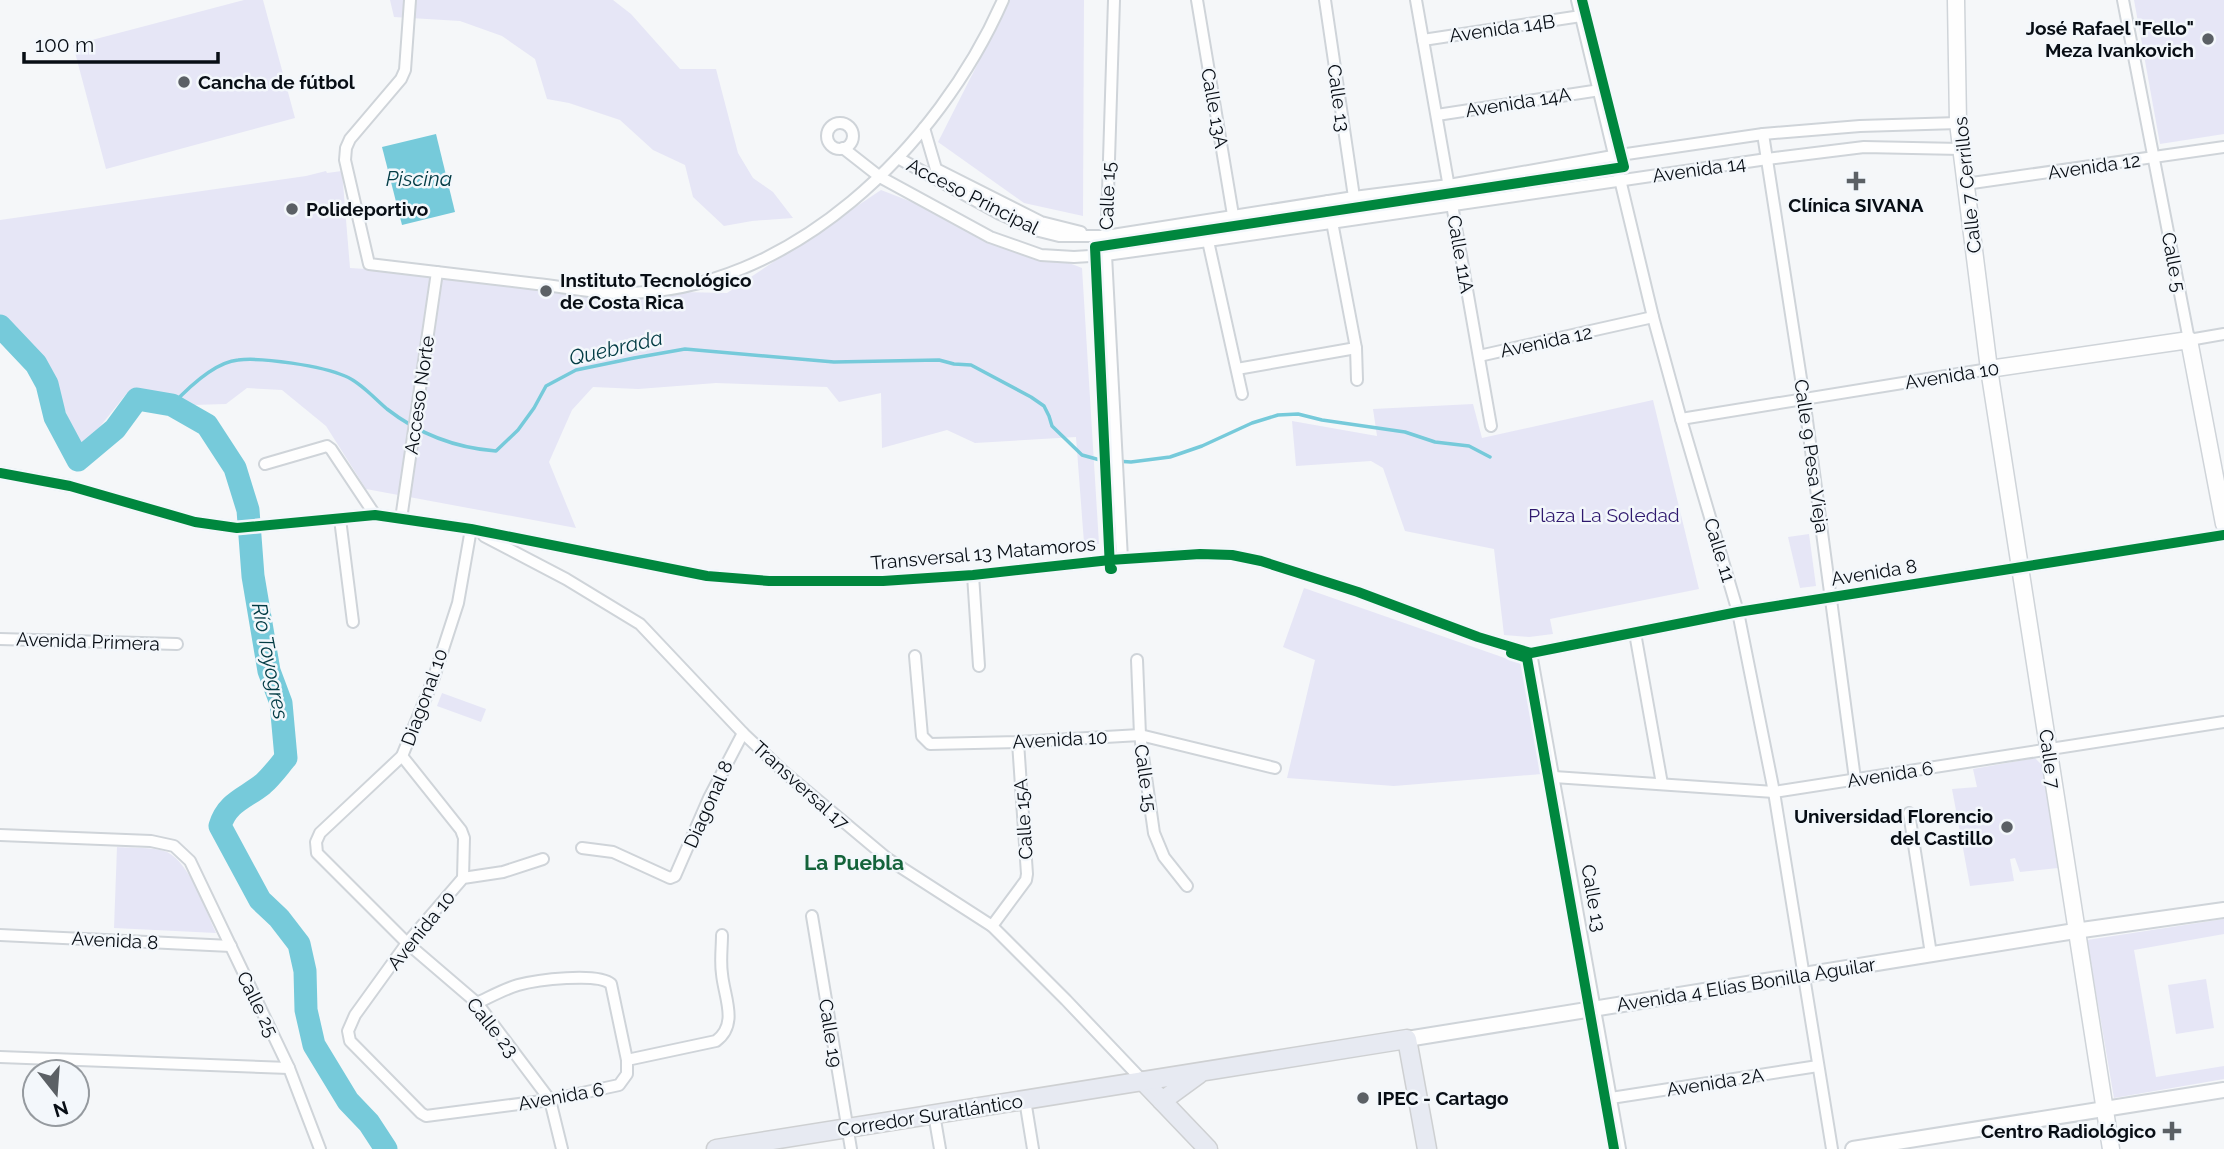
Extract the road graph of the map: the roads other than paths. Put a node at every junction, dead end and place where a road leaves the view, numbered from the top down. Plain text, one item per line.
1 (410, 0) edge
2 (1003, 0) edge
3 (1114, 0) edge
4 (1197, 0) edge
5 (1325, 0) edge
6 (1416, 0) edge
7 (1577, 0) edge
8 (1956, 0) edge
9 (2123, 0) edge
10 (1581, 16) junction
11 (1423, 40) junction
12 (1600, 90) junction
13 (1437, 116) junction
14 (1958, 123) junction
15 (924, 128) junction
16 (1763, 134) junction
17 (2224, 147) edge
18 (843, 148) dead end
19 (1961, 149) junction
20 (1613, 156) junction
21 (898, 158) junction
22 (2154, 158) junction
23 (1767, 159) junction
24 (880, 177) junction
25 (1620, 180) junction
26 (1965, 184) junction
27 (1449, 185) junction
28 (1354, 197) junction
29 (1328, 201) junction
30 (1452, 205) junction
31 (1233, 215) junction
32 (1332, 223) junction
33 (1090, 235) junction
34 (1106, 236) junction
35 (1208, 241) junction
36 (1106, 255) junction
37 (437, 272) junction
38 (1653, 317) junction
39 (2224, 334) edge
40 (2189, 340) junction
41 (1356, 348) junction
42 (1479, 356) junction
43 (1237, 369) junction
44 (1989, 369) junction
45 (1357, 380) dead end
46 (1242, 394) dead end
47 (1804, 398) junction
48 (1681, 419) junction
49 (1491, 426) dead end
50 (265, 464) dead end
51 (0, 474) edge
52 (375, 515) junction
53 (340, 519) junction
54 (401, 519) junction
55 (2224, 524) edge
56 (471, 529) junction
57 (2224, 535) edge
58 (1122, 559) junction
59 (2021, 566) junction
60 (973, 575) junction
61 (1831, 597) junction
62 (1738, 612) junction
63 (353, 622) dead end
64 (1634, 633) junction
65 (0, 639) edge
66 (177, 643) dead end
67 (1531, 653) junction
68 (915, 656) dead end
69 (1137, 660) dead end
70 (979, 666) dead end
71 (2224, 722) edge
72 (743, 733) junction
73 (1140, 735) junction
74 (1018, 742) junction
75 (2048, 749) junction
76 (402, 756) junction
77 (1276, 768) dead end
78 (1554, 777) junction
79 (1855, 779) junction
80 (1662, 784) junction
81 (1774, 792) junction
82 (1909, 813) dead end
83 (320, 833) joint
84 (0, 835) edge
85 (582, 848) dead end
86 (543, 859) dead end
87 (463, 878) junction
88 (1187, 886) dead end
89 (2224, 910) edge
90 (812, 916) dead end
91 (992, 926) junction
92 (2076, 931) junction
93 (0, 934) edge
94 (722, 935) dead end
95 (407, 943) junction
96 (230, 946) junction
97 (1931, 954) junction
98 (1803, 975) junction
99 (477, 1003) junction
100 (1596, 1008) junction
101 (1407, 1039) junction
102 (0, 1057) edge
103 (627, 1060) junction
104 (1818, 1066) junction
105 (289, 1068) junction
106 (1202, 1071) junction
107 (1143, 1081) junction
108 (2224, 1090) edge
109 (1611, 1098) junction
110 (550, 1100) junction
111 (1025, 1100) junction
112 (1162, 1101) junction
113 (2105, 1109) junction
114 (934, 1114) junction
115 (426, 1116) joint
116 (847, 1128) junction
117 (320, 1149) edge
118 (562, 1149) edge
119 (716, 1149) edge
120 (851, 1149) edge
121 (940, 1149) edge
122 (1033, 1149) edge
123 (1208, 1149) edge
124 (1427, 1149) edge
125 (1620, 1149) edge
126 (1832, 1149) edge
127 (1853, 1149) edge
128 (2111, 1149) edge

1 - 37 street
2 - 15 street
3 - 34 street, Calle 15
4 - 31 street, Calle 13A
5 - 28 street, Calle 13
6 - 11 street, Calle 11A
7 - 10 street, Calle 11
8 - 14 main road, Calle 7 Cerrillos
9 - 22 street, Calle 5
10 - 11 street, Avenida 14B
10 - 12 street, Calle 11
11 - 13 street, Calle 11A
12 - 13 street, Avenida 14A
12 - 20 street, Calle 11
13 - 27 street, Calle 11A
14 - 16 street, Avenida 14
14 - 19 main road, Calle 7 Cerrillos
15 - 21 street
15 - 33 street, Acceso Principal
16 - 20 street, Avenida 14
16 - 23 street, Calle 9 Pesa Vieja
17 - 22 street, Avenida 12
18 - 24 street, Acceso Principal
19 - 23 street, Avenida 14
19 - 26 main road, Calle 7 Cerrillos
20 - 25 street, Calle 11
20 - 27 street, Avenida 14
21 - 24 street
21 - 33 street, Acceso Principal
22 - 26 street, Avenida 12
22 - 40 street, Calle 5
23 - 25 street, Avenida 14
23 - 47 street, Calle 9 Pesa Vieja
24 - 36 street, Acceso Principal
24 - 37 street
25 - 30 street, Avenida 14
25 - 38 street, Calle 11
26 - 44 main road, Calle 7 Cerrillos
27 - 28 street, Avenida 14
27 - 30 street, Calle 11A
28 - 29 street, Avenida 14
29 - 31 street, Avenida 14
29 - 32 street
30 - 32 street, Avenida 14
30 - 42 street, Calle 11A
31 - 34 street, Avenida 14
32 - 35 street, Avenida 14
32 - 41 street
33 - 34 street, Acceso Principal
34 - 36 street, Calle 15
35 - 36 street, Avenida 14
35 - 43 street
36 - 58 street, Calle 15
37 - 54 street, Acceso Norte
38 - 42 street, Avenida 12
38 - 48 street, Calle 11
39 - 40 street, Avenida 10
40 - 44 main road, Avenida 10
40 - 55 main road, Calle 5
41 - 43 street
41 - 45 street
42 - 49 street, Calle 11A
43 - 46 street
44 - 47 street, Avenida 10
44 - 59 main road, Calle 7
47 - 48 street, Avenida 10
47 - 61 street, Calle 9 Pesa Vieja
48 - 62 street, Calle 11
50 - 52 street
51 - 53 street, Transversal 13 Matamoros
52 - 53 street, Transversal 13 Matamoros
52 - 54 street, Transversal 13 Matamoros
53 - 63 street
54 - 56 street, Transversal 13 Matamoros
56 - 60 street, Transversal 13 Matamoros
56 - 72 street, Transversal 17
56 - 76 street, Diagonal 10
57 - 59 street, Avenida 8
58 - 60 street, Transversal 13 Matamoros
58 - 67 street, Transversal 13 Matamoros
59 - 61 street, Avenida 8
59 - 75 main road, Calle 7
60 - 70 street
61 - 62 street, Avenida 8
61 - 79 street, Calle 9 Pesa Vieja
62 - 64 street, Avenida 8
62 - 81 street, Calle 11
64 - 67 street, Avenida 8
64 - 80 street
65 - 66 street, Avenida Primera
67 - 78 street, Calle 13
68 - 74 street, Avenida 10
69 - 73 street, Calle 15
71 - 75 street, Avenida 6
72 - 85 street, Diagonal 8
72 - 91 street, Transversal 17
73 - 74 street, Avenida 10
73 - 77 street, Avenida 10
73 - 88 street, Calle 15
74 - 91 street, Calle 15A
75 - 79 street, Avenida 6
75 - 92 main road, Calle 7
76 - 83 street, Diagonal 10
76 - 87 street
78 - 80 street, Avenida 6
78 - 100 street, Calle 13
79 - 81 street, Avenida 6
80 - 81 street, Avenida 6
81 - 98 street, Calle 11
82 - 97 street
83 - 95 street, Calle 23
84 - 96 street, Calle 25
86 - 87 street, Avenida 10
87 - 95 street, Avenida 10
89 - 92 street, Avenida 4 Elías Bonilla Aguilar
90 - 116 street, Calle 19
91 - 107 street, Transversal 17
92 - 97 street, Avenida 4 Elías Bonilla Aguilar
92 - 113 main road, Calle 7
93 - 96 street, Avenida 8
94 - 103 street
95 - 99 street, Calle 23
95 - 115 street, Avenida 10
96 - 105 street, Calle 25
97 - 98 street, Avenida 4 Elías Bonilla Aguilar
98 - 100 street, Avenida 4 Elías Bonilla Aguilar
98 - 104 street, Calle 11
99 - 103 street
99 - 110 street, Calle 23
100 - 101 street, Avenida 4 Elías Bonilla Aguilar
100 - 109 street, Calle 13
101 - 106 main road, Avenida 4 Elías Bonilla Aguilar
101 - 124 main road
102 - 105 street
103 - 110 street, Avenida 6
104 - 109 street, Avenida 2A
104 - 126 street, Calle 11
105 - 117 street, Calle 25
106 - 107 main road, Avenida 4 Elías Bonilla Aguilar
106 - 112 main road
107 - 111 main road, Corredor Suratlántico
107 - 112 main road, Transversal 17
108 - 113 street
109 - 125 street, Calle 13
110 - 115 street, Avenida 6
110 - 118 street, Calle 23
111 - 114 main road, Corredor Suratlántico
111 - 122 street
112 - 123 main road, Transversal 17
113 - 127 street
113 - 128 main road, Calle 7
114 - 116 main road, Corredor Suratlántico
114 - 121 street
116 - 119 main road, Corredor Suratlántico
116 - 120 street, Calle 19

